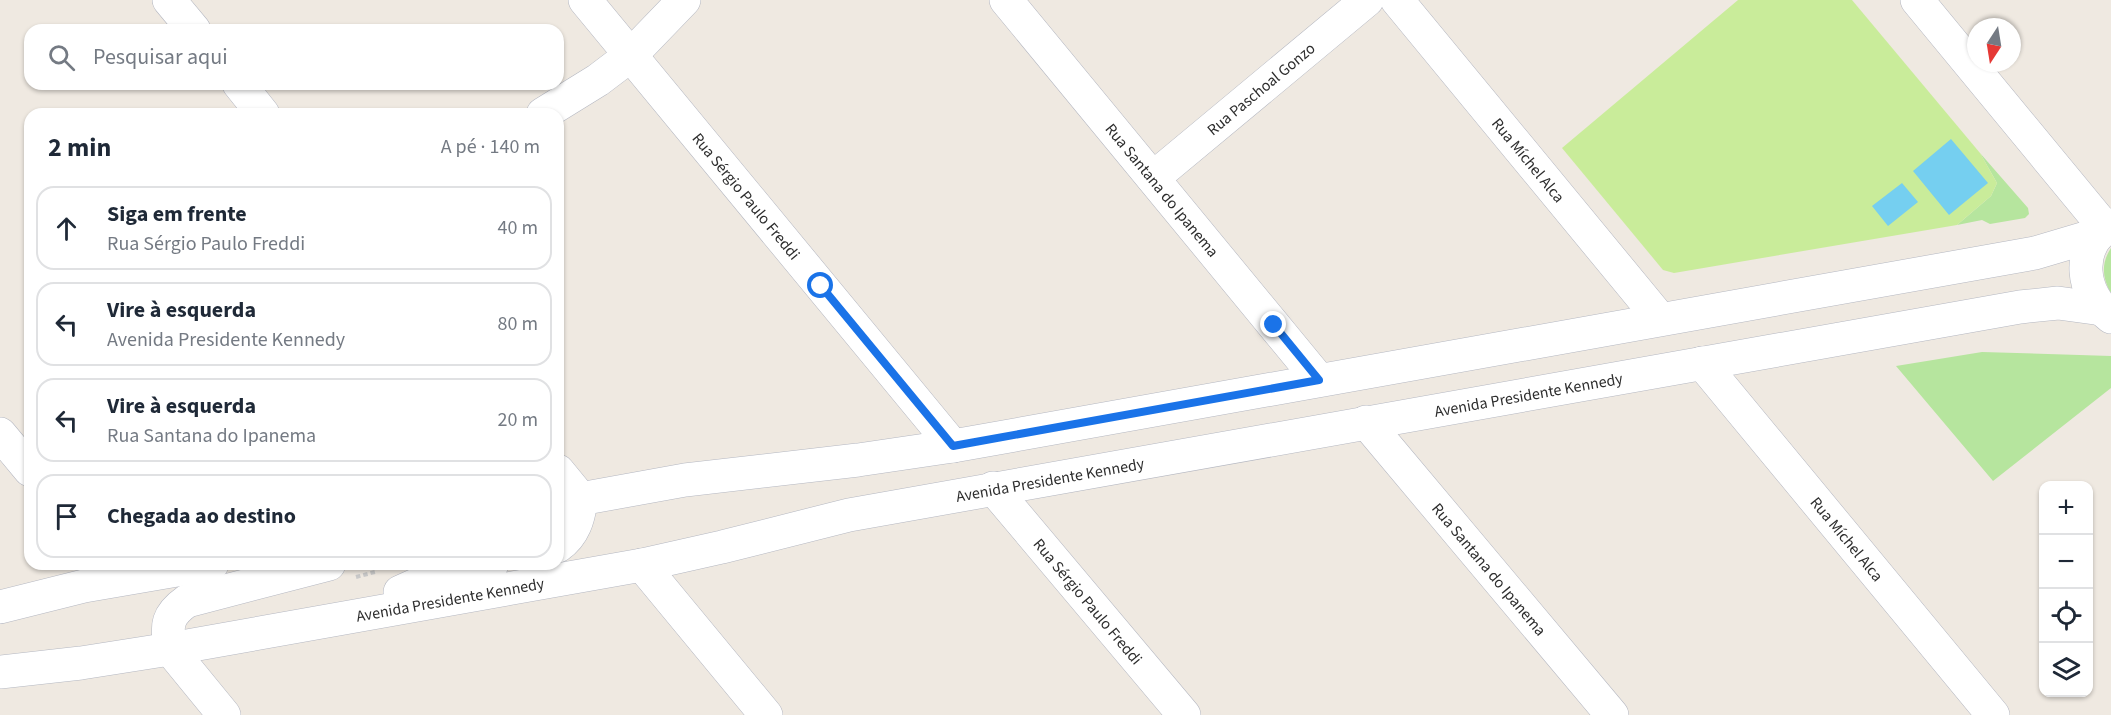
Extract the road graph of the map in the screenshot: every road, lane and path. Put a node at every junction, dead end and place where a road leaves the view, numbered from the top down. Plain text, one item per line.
1 (169, 0) edge
2 (585, 0) edge
3 (684, 0) edge
4 (1006, 0) edge
5 (1367, 0) edge
6 (1397, 0) edge
7 (1917, 0) edge
8 (189, 24) edge
9 (631, 55) junction
10 (244, 90) edge
11 (258, 108) edge
12 (553, 108) edge
13 (1153, 178) junction
14 (2105, 229) edge
15 (2106, 313) edge
16 (1660, 319) junction
17 (1702, 363) junction
18 (1319, 380) junction
19 (1366, 422) junction
20 (953, 446) junction
21 (993, 488) junction
22 (569, 501) edge
23 (564, 542) edge
24 (642, 565) junction
25 (137, 570) edge
26 (306, 570) edge
27 (467, 570) edge
28 (112, 572) edge
29 (0, 607) edge
30 (346, 616) junction
31 (170, 649) junction
32 (0, 672) edge
33 (224, 715) edge
34 (766, 715) edge
35 (1184, 715) edge
36 (1612, 715) edge
37 (1993, 715) edge

1 - 8 main road
2 - 9 main road, Rua Sérgio Paulo Freddi
3 - 9 main road
4 - 13 main road, Rua Santana do Ipanema
5 - 13 main road, Rua Paschoal Gonzo
6 - 16 main road, Rua Míchel Alca
7 - 14 main road
9 - 12 main road
9 - 20 main road, Rua Sérgio Paulo Freddi
10 - 11 main road
13 - 18 main road, Rua Santana do Ipanema
14 - 15 main road
14 - 16 main road
15 - 17 main road, Avenida Presidente Kennedy
16 - 18 main road
17 - 19 main road, Avenida Presidente Kennedy
17 - 37 main road, Rua Míchel Alca
18 - 20 main road
19 - 21 main road, Avenida Presidente Kennedy
19 - 36 main road, Rua Santana do Ipanema
20 - 22 main road
21 - 24 main road, Avenida Presidente Kennedy
21 - 35 main road, Rua Sérgio Paulo Freddi
22 - 23 main road
24 - 30 main road, Avenida Presidente Kennedy
24 - 34 main road
25 - 28 main road
26 - 31 main road
27 - 30 main road
28 - 29 main road
30 - 31 main road, Avenida Presidente Kennedy
31 - 32 main road, Avenida Presidente Kennedy
31 - 33 main road

